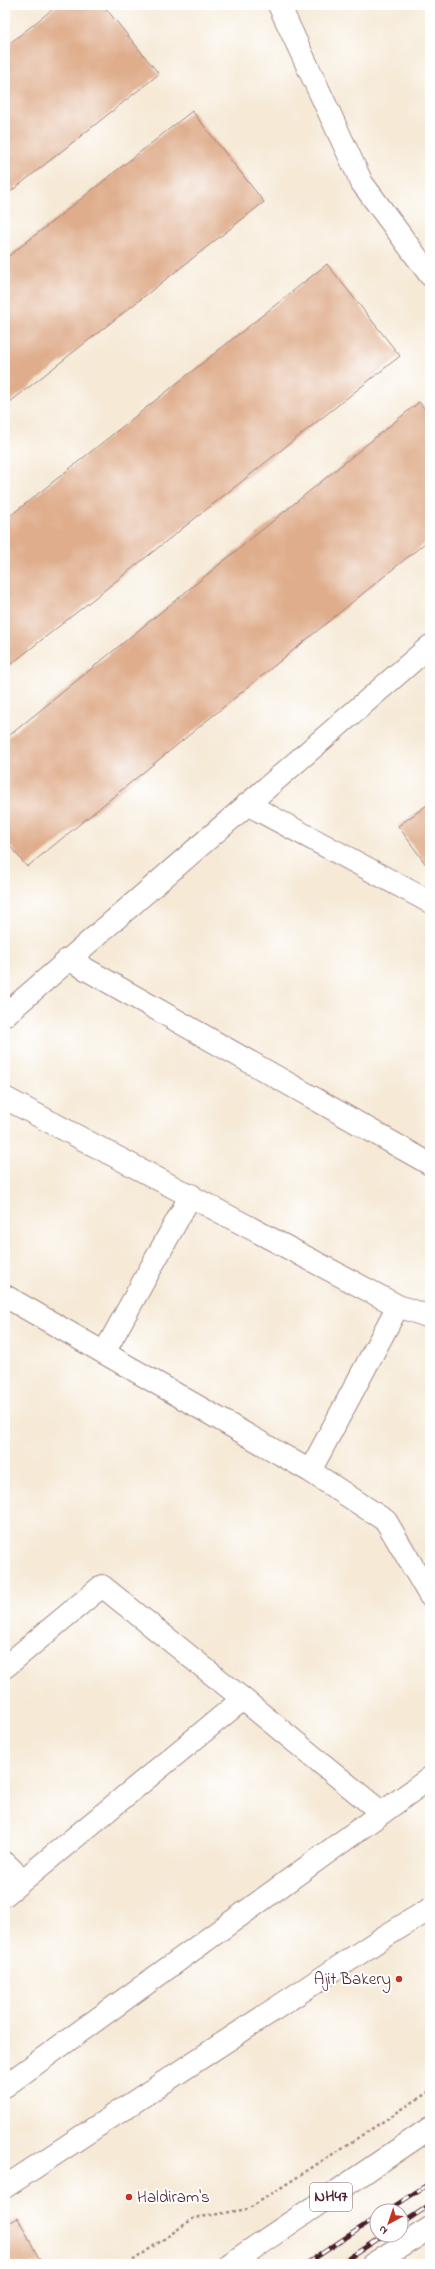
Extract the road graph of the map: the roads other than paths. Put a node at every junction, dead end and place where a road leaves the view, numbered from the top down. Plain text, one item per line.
1 (284, 7) edge
2 (430, 274) edge
3 (430, 646) edge
4 (247, 804) junction
5 (430, 902) edge
6 (68, 959) junction
7 (5, 1015) edge
8 (5, 1098) edge
9 (430, 1164) edge
10 (191, 1195) junction
11 (5, 1296) edge
12 (398, 1306) junction
13 (430, 1317) edge
14 (104, 1353) junction
15 (310, 1471) junction
16 (430, 1596) edge
17 (5, 1667) edge
18 (243, 1699) junction
19 (430, 1778) edge
20 (382, 1813) junction
21 (5, 1863) edge
22 (23, 1880) junction
23 (5, 1895) edge
24 (430, 1909) edge
25 (5, 2086) edge
26 (430, 2128) edge
27 (5, 2187) edge
28 (430, 2228) edge
29 (230, 2264) edge
30 (373, 2264) edge

1 - 2 main road
3 - 4 main road
4 - 5 main road
4 - 6 main road
6 - 7 main road
6 - 9 main road
8 - 10 main road
10 - 12 main road
10 - 14 main road
11 - 14 main road
12 - 13 main road
12 - 15 main road
14 - 15 main road
15 - 16 main road
17 - 18 main road
18 - 20 main road
18 - 22 main road
19 - 20 main road
20 - 25 main road
21 - 22 main road
22 - 23 main road
24 - 27 main road
26 - 29 main road, NH47
28 - 30 main road

